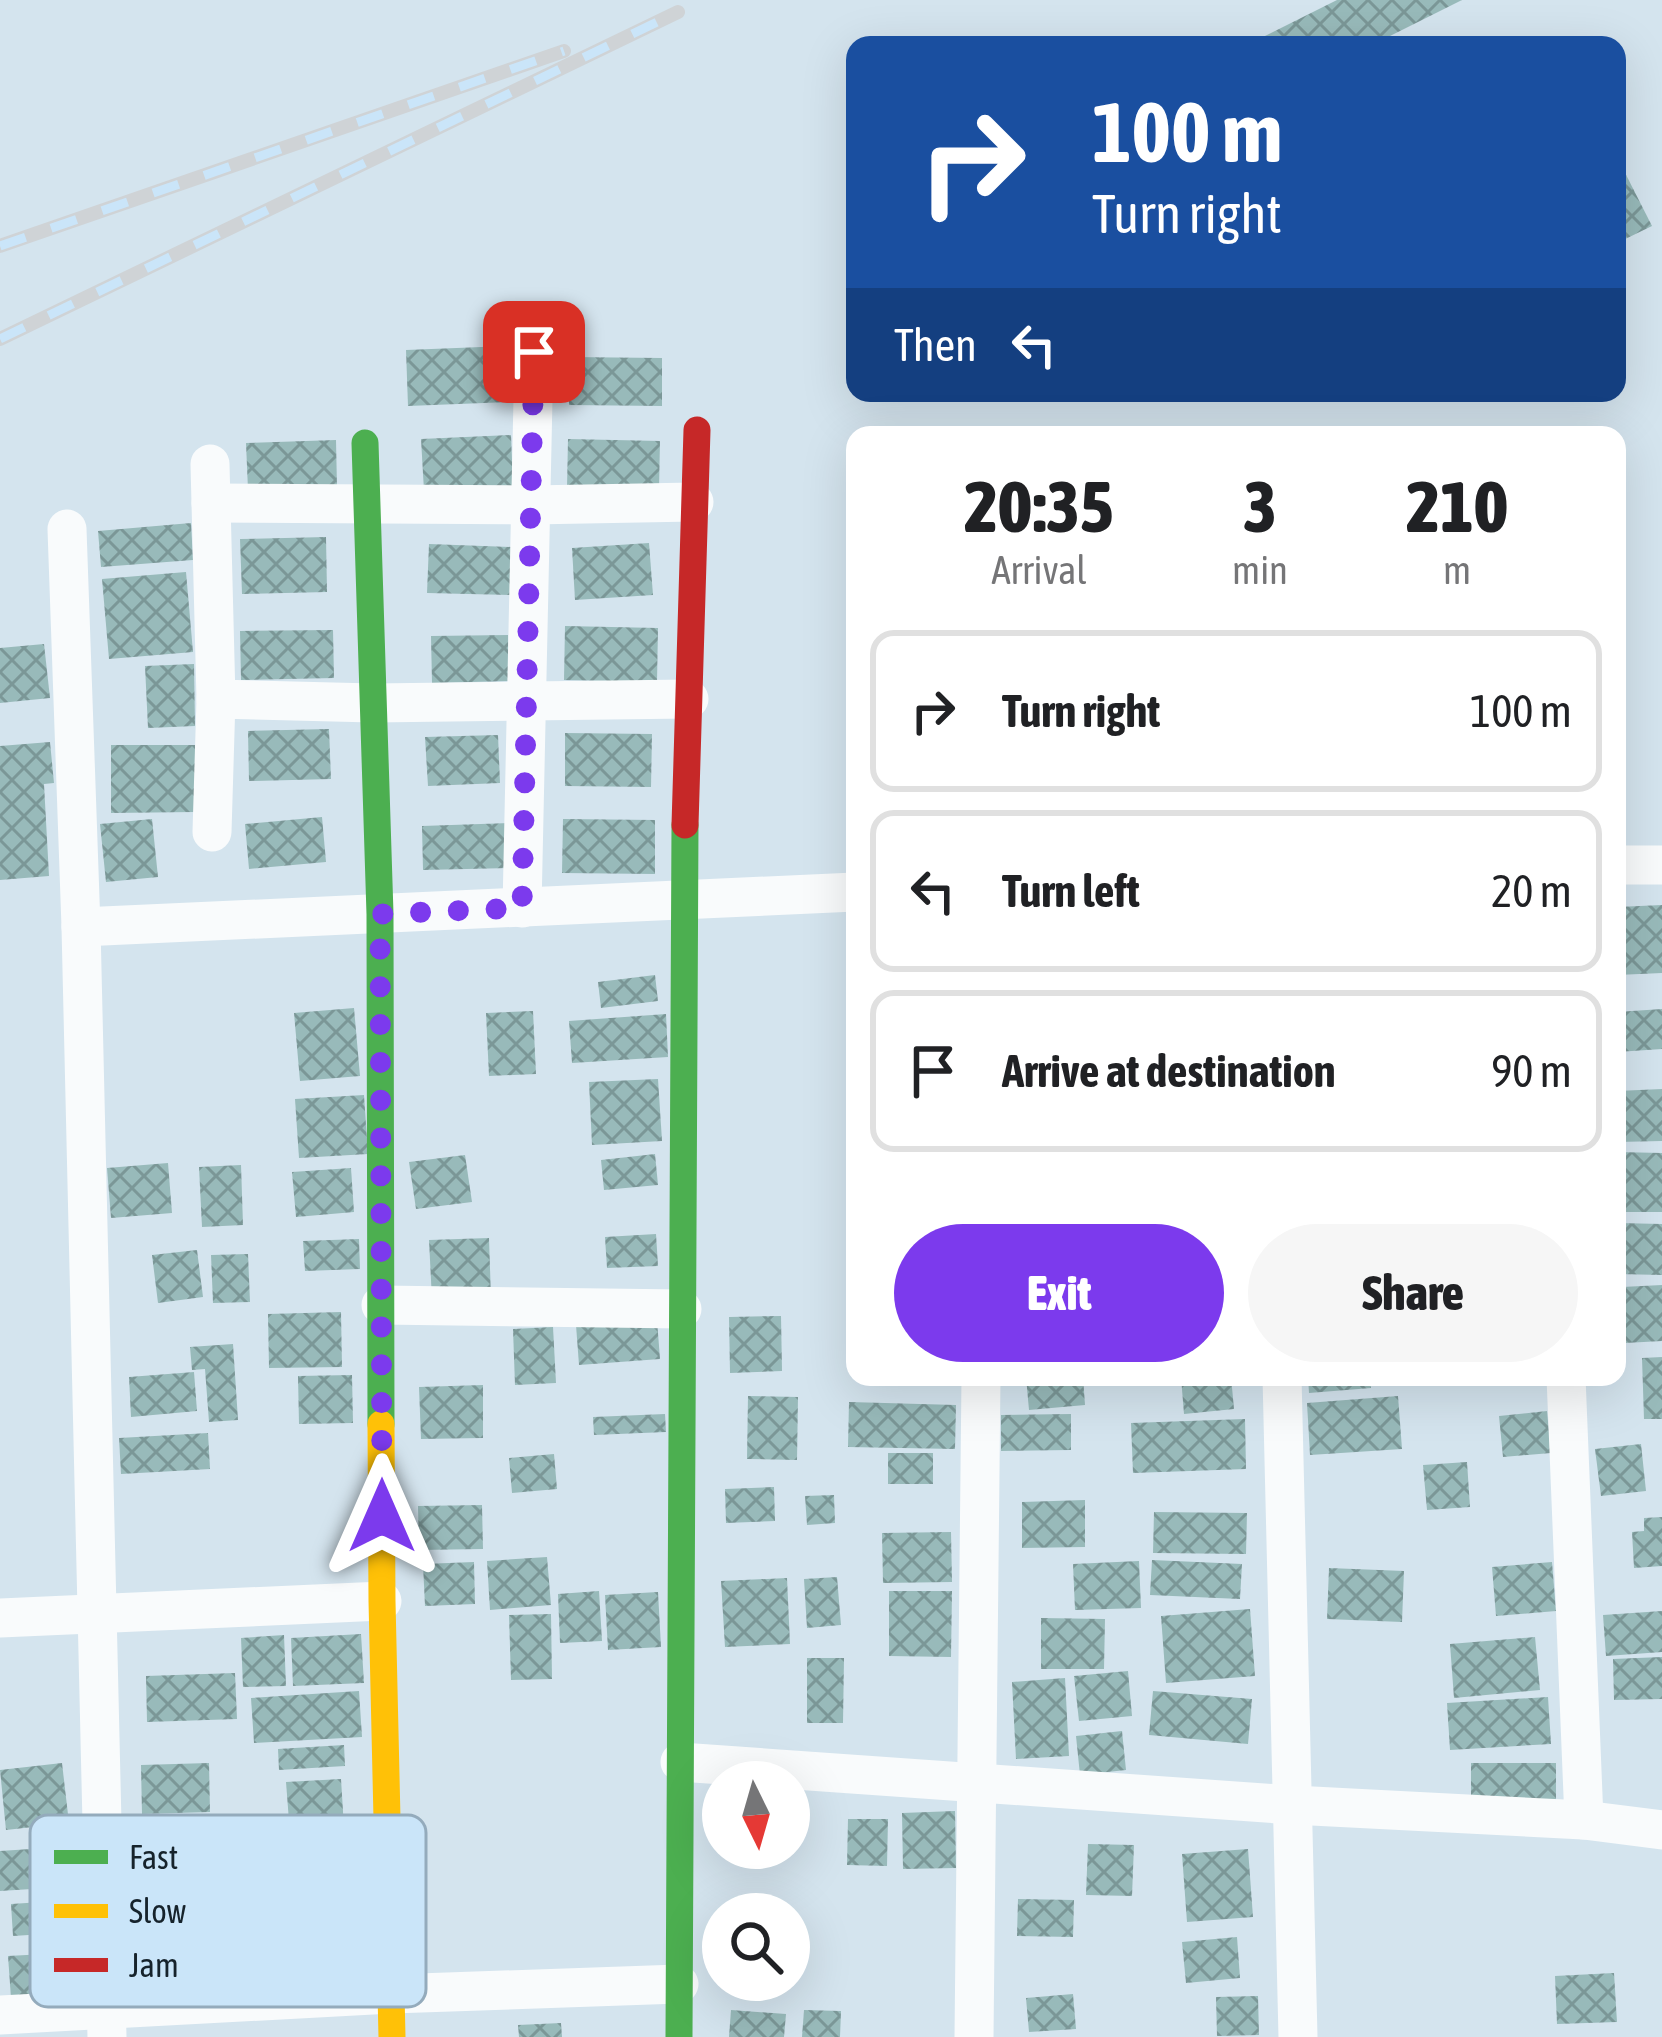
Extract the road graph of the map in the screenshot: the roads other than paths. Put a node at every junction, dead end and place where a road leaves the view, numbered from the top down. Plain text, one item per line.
1 (534, 352) dead end
2 (697, 430) dead end
3 (365, 443) dead end
4 (694, 502) junction
5 (367, 505) junction
6 (531, 505) junction
7 (67, 529) dead end
8 (216, 699) junction
9 (689, 699) junction
10 (526, 702) junction
11 (373, 703) junction
12 (212, 832) dead end
13 (1662, 865) edge
14 (1626, 866) edge
15 (846, 892) edge
16 (683, 900) junction
17 (522, 908) junction
18 (380, 914) junction
19 (81, 927) junction
20 (381, 1305) junction
21 (682, 1310) junction
22 (981, 1386) edge
23 (1282, 1386) edge
24 (1566, 1386) edge
25 (382, 1601) junction
26 (96, 1614) junction
27 (0, 1618) edge
28 (680, 1762) junction
29 (977, 1783) junction
30 (1293, 1805) junction
31 (101, 1815) edge
32 (387, 1815) edge
33 (1584, 1820) junction
34 (1662, 1830) edge
35 (680, 1984) junction
36 (426, 1993) edge
37 (268, 2007) edge
38 (391, 2007) edge
39 (0, 2015) edge
40 (106, 2024) edge
41 (1309, 2036) edge
42 (392, 2037) edge
43 (679, 2037) edge
44 (974, 2037) edge

1 - 6 street
2 - 4 street
3 - 5 street
4 - 6 street
4 - 9 street
5 - 6 street
5 - 8 street
5 - 11 street
6 - 10 street
7 - 19 street
8 - 11 street
8 - 12 street
9 - 10 street
9 - 16 street
10 - 11 street
10 - 17 street
11 - 18 street
13 - 14 street
15 - 16 street
16 - 17 street
16 - 21 street
17 - 18 street
18 - 19 street
18 - 20 street
19 - 26 street
20 - 21 street
20 - 25 street
21 - 28 street
22 - 29 street
23 - 30 street
24 - 33 street
25 - 26 street
25 - 32 street
26 - 27 street
26 - 31 street
28 - 29 street
28 - 35 street
29 - 30 street
29 - 44 street
30 - 33 street
30 - 41 street
33 - 34 street
35 - 36 street
35 - 43 street
37 - 40 street
38 - 42 street
39 - 40 street

